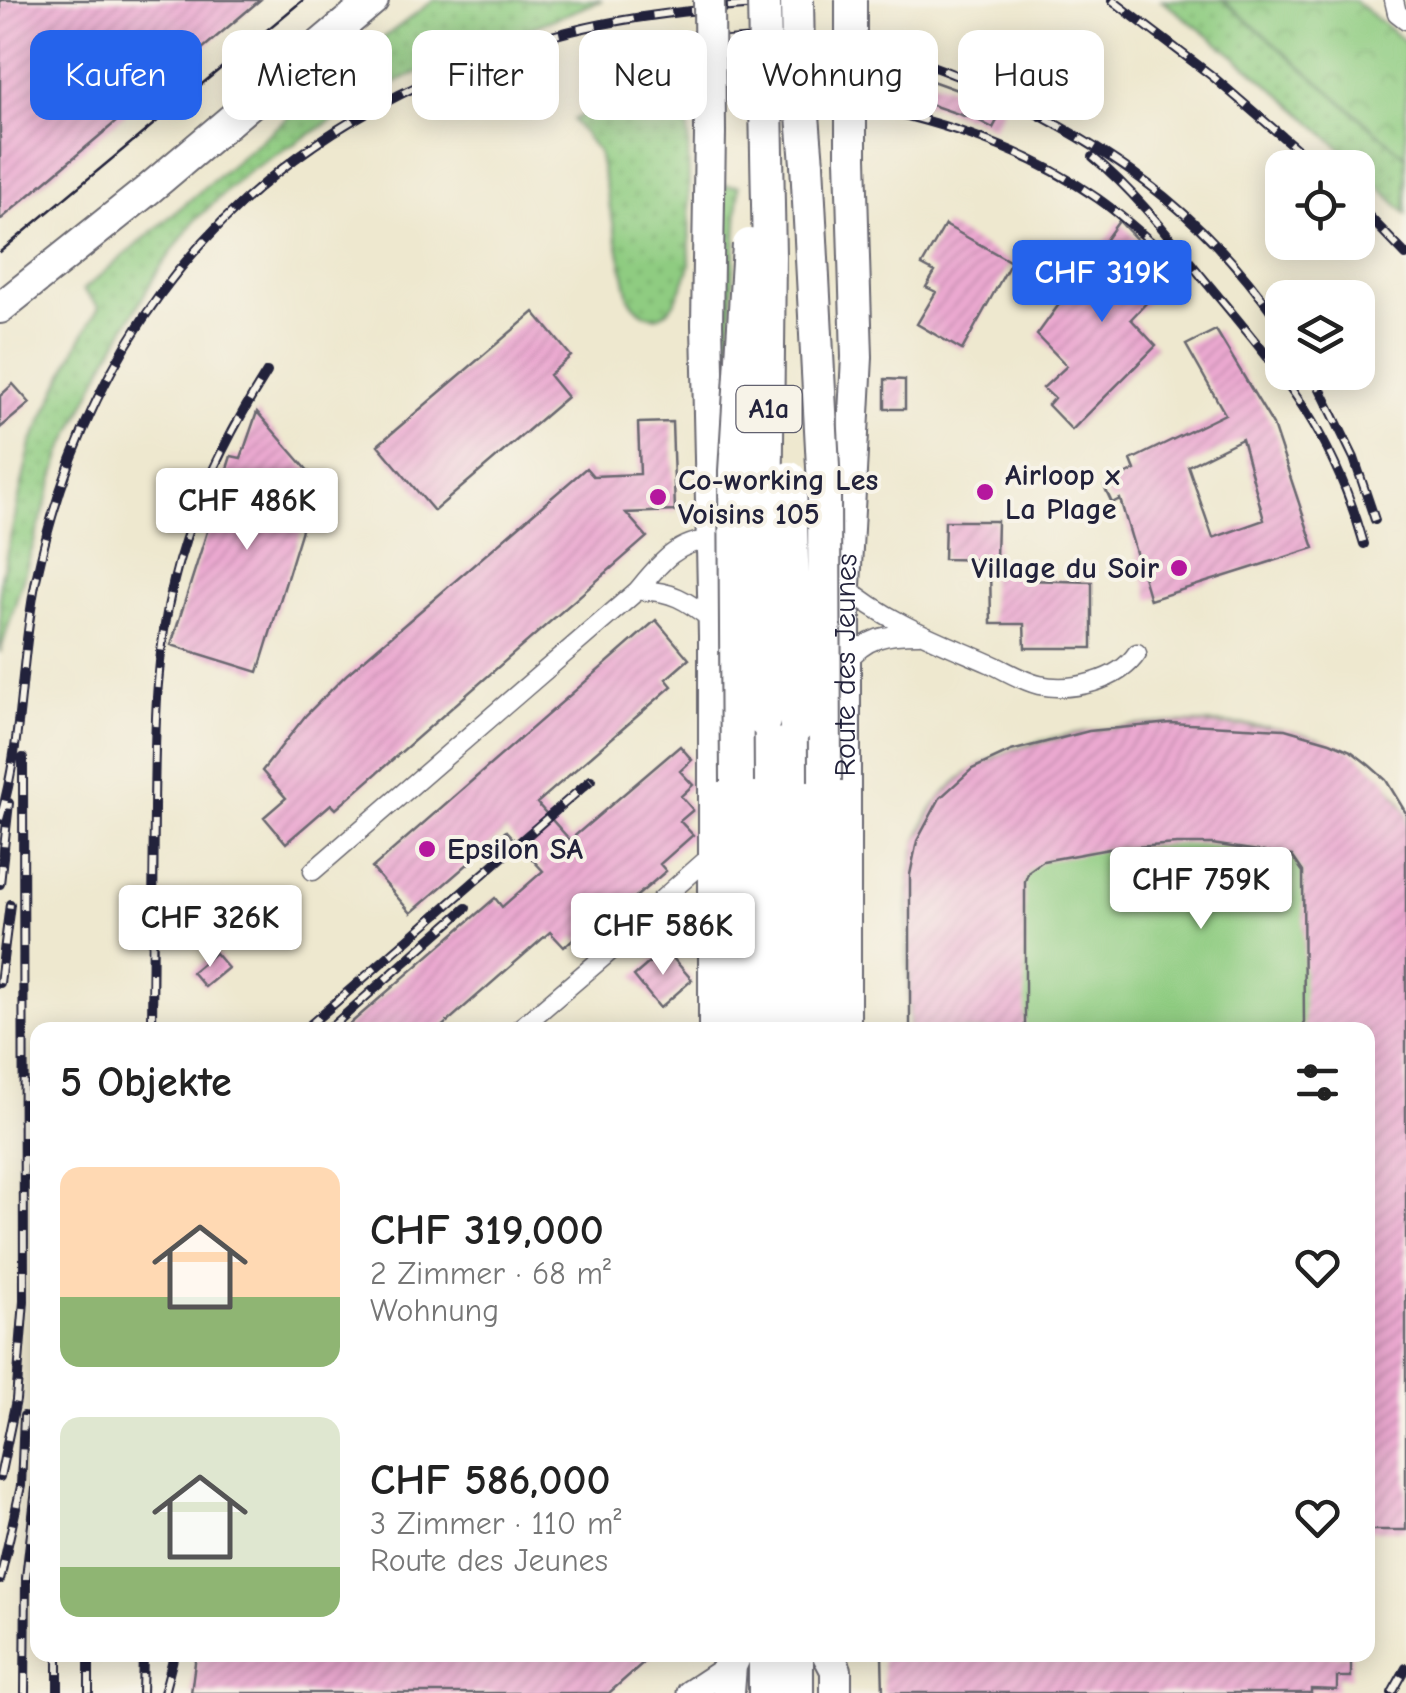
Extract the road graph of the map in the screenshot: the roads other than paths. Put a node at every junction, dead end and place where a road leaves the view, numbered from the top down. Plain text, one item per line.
1 (372, 0) edge
2 (709, 0) edge
3 (764, 0) edge
4 (797, 0) edge
5 (851, 0) edge
6 (1394, 0) edge
7 (1406, 20) edge
8 (764, 30) edge
9 (798, 30) edge
10 (762, 120) edge
11 (765, 120) edge
12 (793, 120) edge
13 (802, 120) edge
14 (0, 308) edge
15 (846, 538) junction
16 (711, 540) junction
17 (845, 586) junction
18 (637, 591) junction
19 (713, 620) junction
20 (923, 634) junction
21 (1137, 653) dead end
22 (845, 663) junction
23 (713, 854) junction
24 (313, 871) dead end
25 (641, 925) junction
26 (714, 951) junction
27 (527, 1022) edge
28 (714, 1022) edge
29 (736, 1022) edge
30 (764, 1022) edge
31 (796, 1022) edge
32 (825, 1022) edge
33 (846, 1022) edge
34 (765, 1662) edge
35 (797, 1662) edge
36 (832, 1662) edge
37 (732, 1671) edge
38 (690, 1693) edge
39 (765, 1693) edge
40 (797, 1693) edge
41 (836, 1693) edge

1 - 14 main road
2 - 16 main road, bridge
3 - 8 highway, A1a, bridge
4 - 9 highway, A1a, bridge
5 - 15 main road, Route des Jeunes, bridge
6 - 7 street
10 - 29 highway, bridge
11 - 30 highway, A1a, bridge
12 - 31 highway, A1a, bridge
13 - 32 highway, bridge
15 - 16 main road
15 - 17 main road, Route des Jeunes
16 - 18 street
16 - 19 main road
17 - 20 street
17 - 22 main road, Route des Jeunes
18 - 19 street
18 - 24 street
19 - 23 main road
20 - 21 street
20 - 22 street
22 - 33 main road, Route des Jeunes
23 - 25 street
23 - 26 main road
25 - 26 street
25 - 27 street
26 - 28 main road
34 - 39 highway
35 - 40 highway
36 - 41 main road
37 - 38 main road

